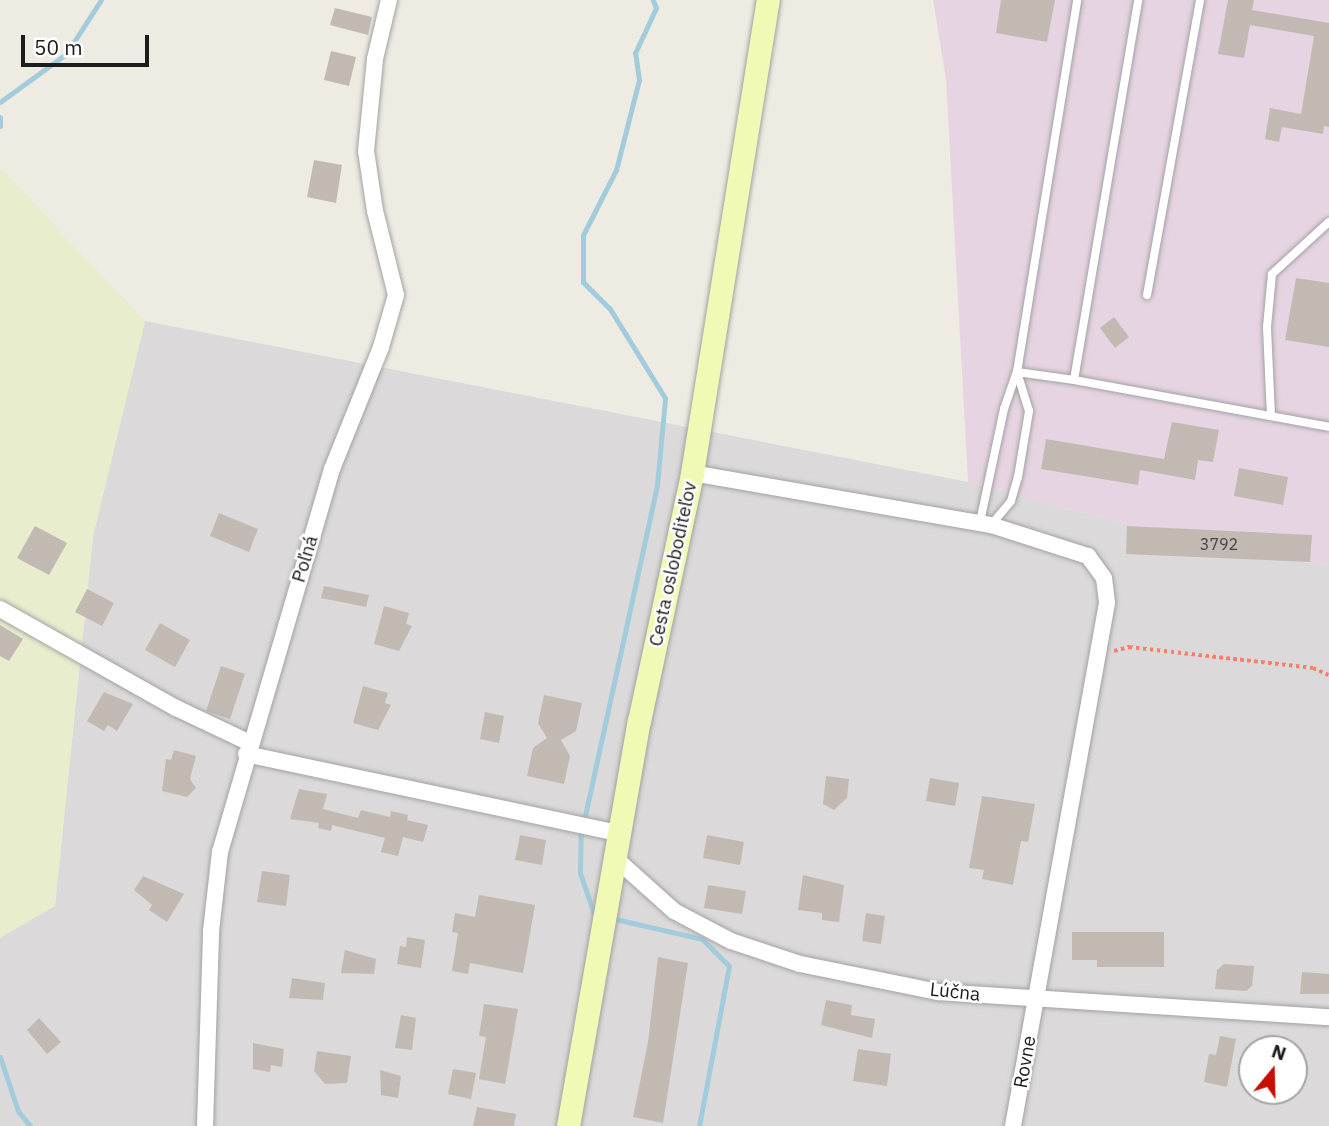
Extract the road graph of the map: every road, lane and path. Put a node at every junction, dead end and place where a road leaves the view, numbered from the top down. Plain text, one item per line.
1 (389, 0) edge
2 (768, 0) edge
3 (1077, 0) edge
4 (1138, 0) edge
5 (1200, 0) edge
6 (1329, 222) edge
7 (1147, 295) dead end
8 (1017, 372) junction
9 (1074, 380) junction
10 (1271, 416) junction
11 (1329, 427) edge
12 (692, 473) junction
13 (986, 523) junction
14 (0, 609) edge
15 (1097, 654) junction
16 (1329, 675) edge
17 (248, 748) junction
18 (619, 833) junction
19 (615, 858) junction
20 (1036, 998) junction
21 (1329, 1017) edge
22 (205, 1126) edge
23 (568, 1126) edge
24 (1013, 1126) edge

1 - 17 street, Poľná
2 - 12 main road, Cesta osloboditeľov
3 - 8 lane
4 - 9 lane
5 - 7 lane
6 - 10 lane
8 - 9 lane
8 - 13 lane
8 - 13 lane
9 - 10 lane
10 - 11 lane
12 - 13 street, Rovne
12 - 18 main road, Cesta osloboditeľov
13 - 15 street, Rovne
14 - 17 street
15 - 16 path
15 - 20 street, Rovne
17 - 18 street
17 - 22 street, Poľná
18 - 19 main road, Cesta osloboditeľov
19 - 20 street, Lúčna
19 - 23 main road, Cesta osloboditeľov
20 - 21 street, Lúčna
20 - 24 street, Rovne

